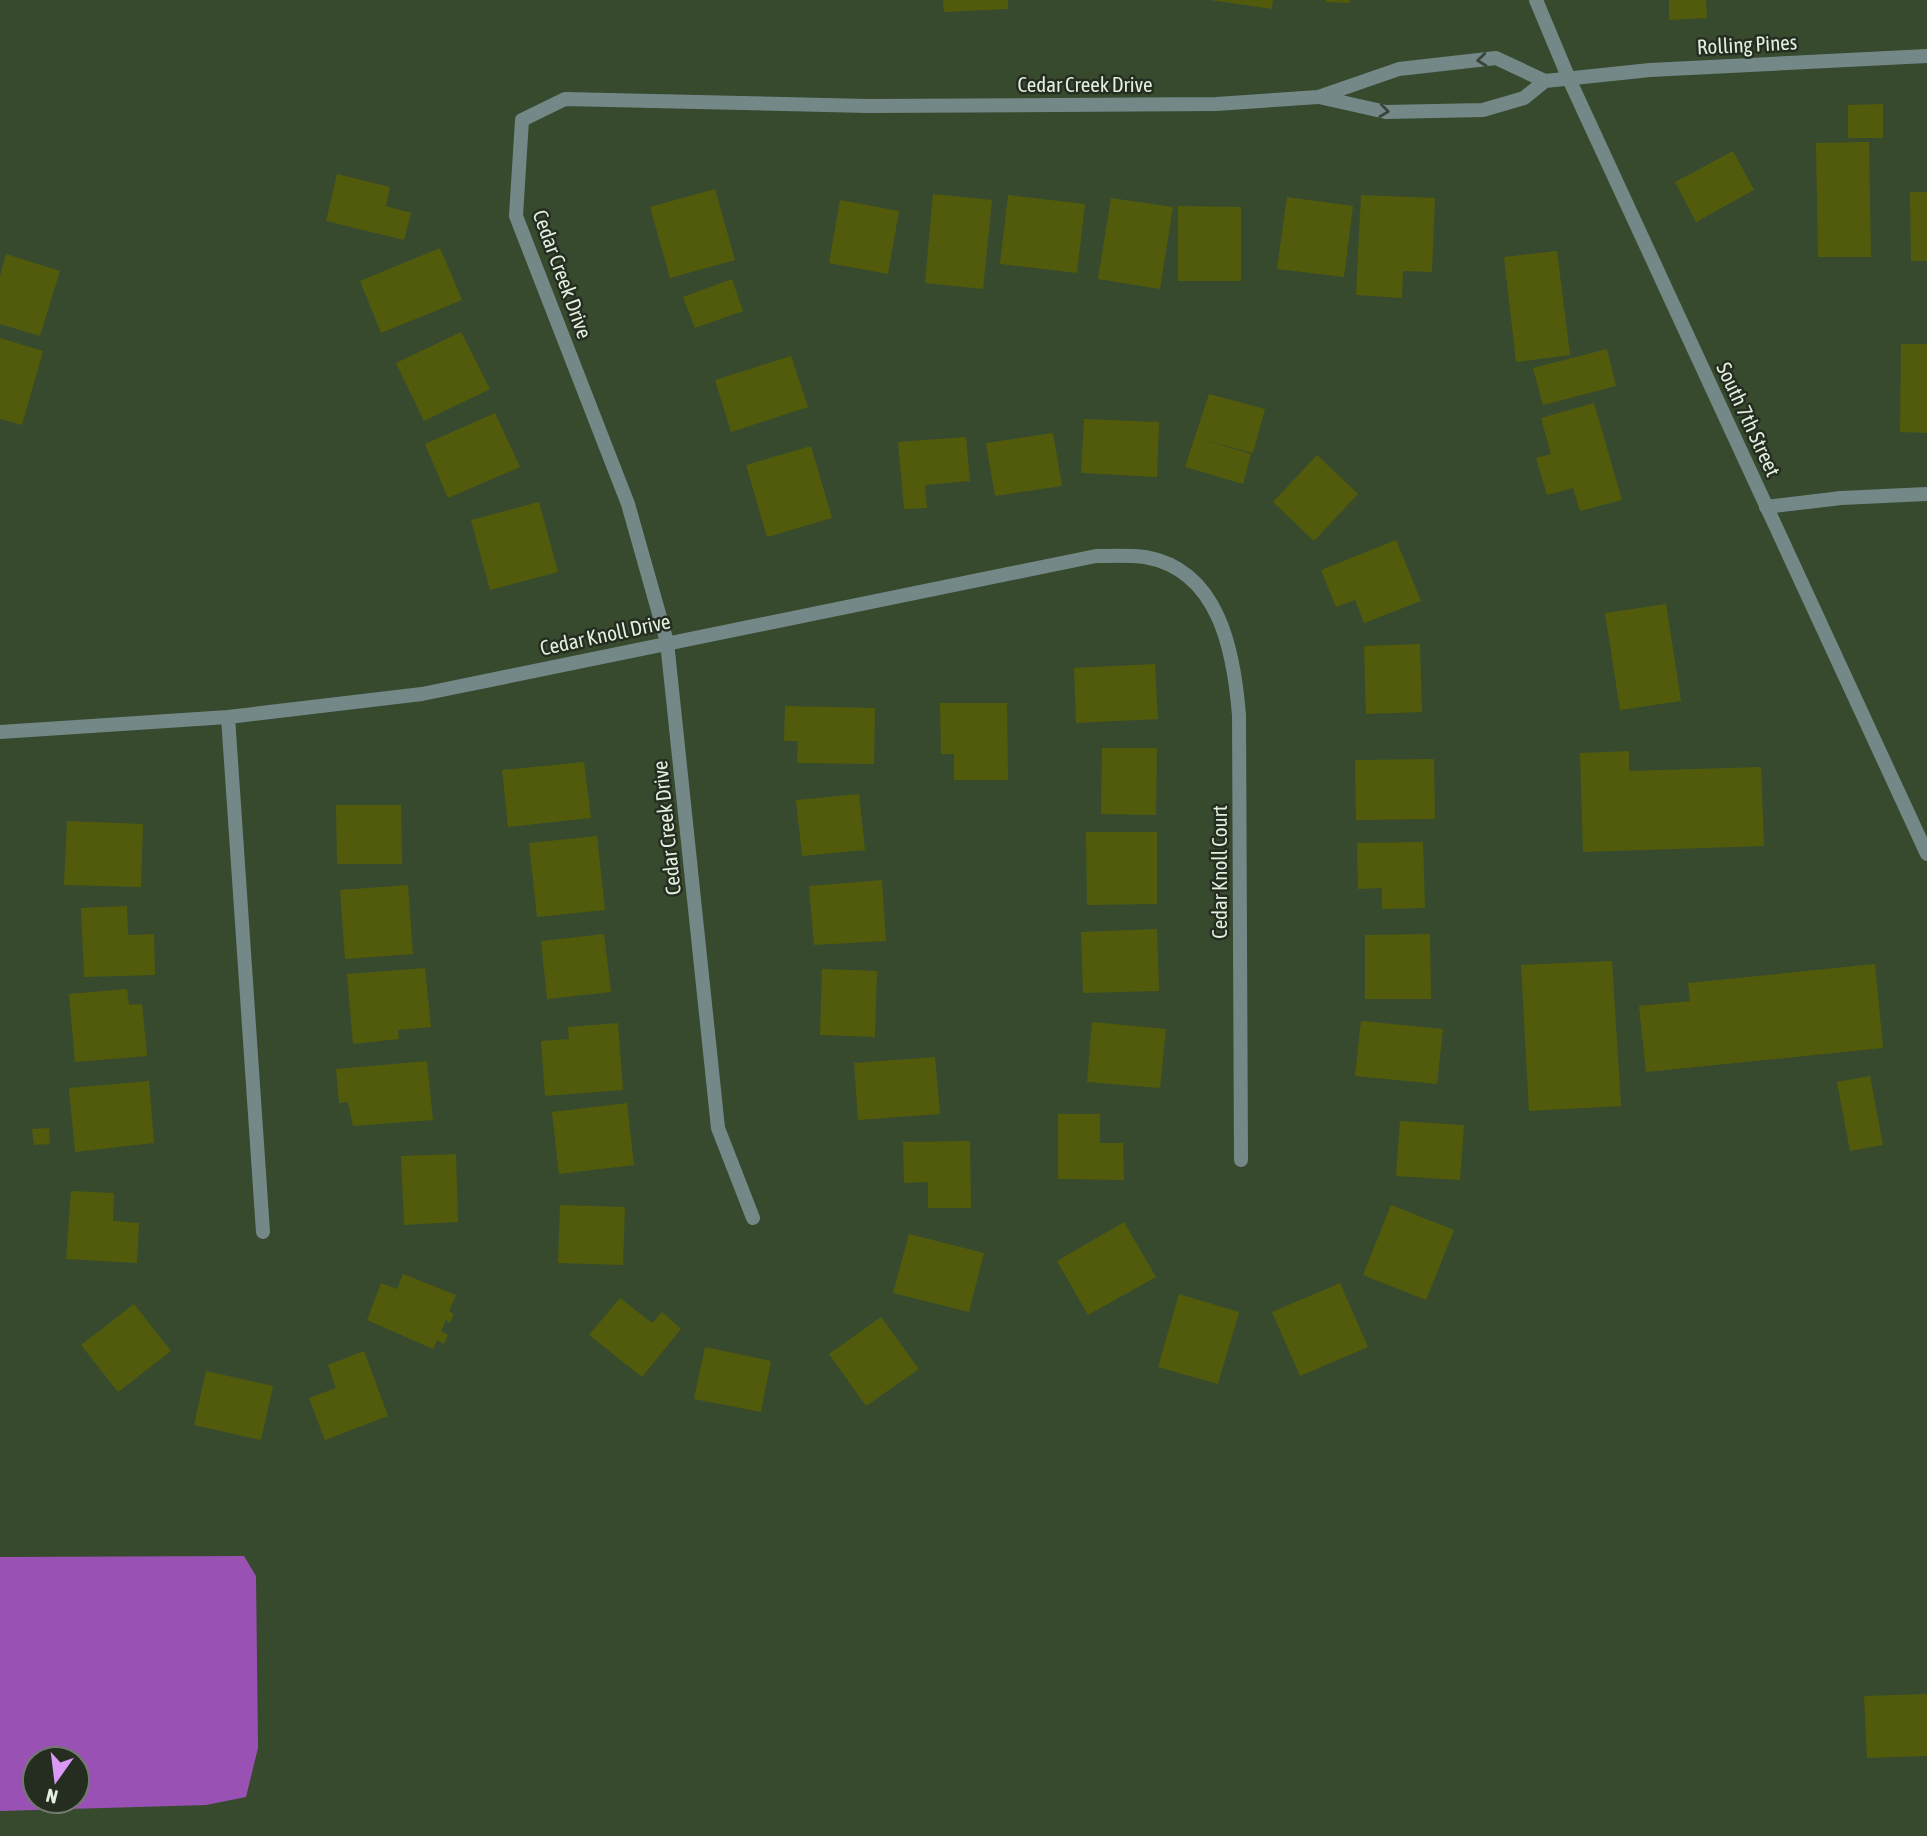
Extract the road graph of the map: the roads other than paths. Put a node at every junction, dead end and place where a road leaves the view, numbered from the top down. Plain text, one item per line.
1 (1536, 0) edge
2 (1927, 56) edge
3 (1569, 79) junction
4 (1545, 81) junction
5 (1318, 97) junction
6 (1927, 494) edge
7 (1766, 507) junction
8 (1203, 592) joint
9 (667, 642) junction
10 (228, 717) junction
11 (0, 733) edge
12 (1927, 854) edge
13 (1241, 1160) dead end
14 (753, 1218) dead end
15 (263, 1232) dead end

1 - 3 street, South 7th Street
2 - 3 street, Rolling Pines
3 - 4 street, Cedar Creek Drive
3 - 7 street, South 7th Street
5 -> 4 street, Cedar Creek Drive
4 -> 5 street, Cedar Creek Drive
5 - 9 street, Cedar Creek Drive
6 - 7 street
7 - 12 street, South 7th Street
8 - 9 street, Cedar Knoll Drive
8 - 13 street, Cedar Knoll Court
9 - 10 street, Cedar Knoll Drive
9 - 14 street, Cedar Creek Drive
10 - 11 street, Cedar Knoll Drive
10 - 15 street

